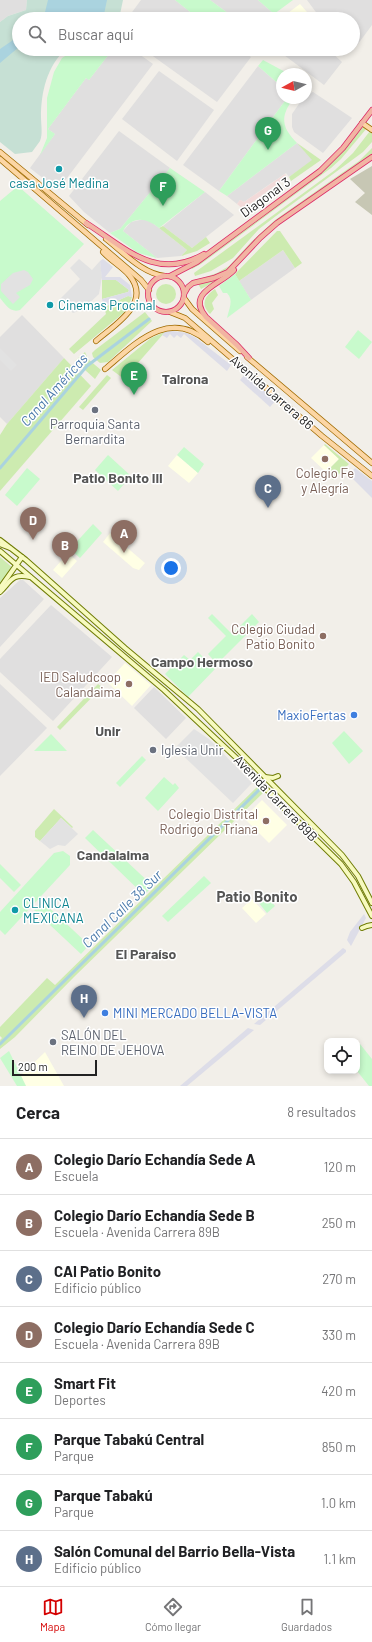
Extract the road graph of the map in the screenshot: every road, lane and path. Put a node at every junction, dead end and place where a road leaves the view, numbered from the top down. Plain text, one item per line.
1 (372, 110) edge
2 (362, 123) junction
3 (372, 130) edge
4 (0, 152) edge
5 (372, 157) edge
6 (0, 159) edge
7 (86, 223) junction
8 (93, 240) junction
9 (219, 245) junction
10 (242, 259) junction
11 (168, 276) junction
12 (149, 290) junction
13 (184, 296) junction
14 (170, 312) junction
15 (96, 341) dead end
16 (249, 358) junction
17 (240, 365) junction
18 (105, 369) dead end
19 (372, 463) edge
20 (372, 476) edge
21 (0, 540) edge
22 (0, 544) edge
23 (12, 549) junction
24 (0, 551) edge
25 (22, 557) junction
26 (17, 565) junction
27 (30, 577) junction
28 (0, 588) edge
29 (0, 592) edge
30 (264, 776) junction
31 (278, 776) dead end
32 (364, 889) junction
33 (372, 894) edge
34 (372, 903) edge
35 (372, 916) edge
36 (372, 925) edge
37 (362, 928) dead end

1 - 2 highway, Diagonal 3
2 - 3 main road
2 - 9 highway, Diagonal 3
4 - 7 main road
5 - 10 highway
6 - 8 main road
7 - 9 highway
7 - 11 main road
8 - 12 main road
8 - 15 main road
9 - 11 highway, Diagonal 3
10 - 13 highway
10 - 16 highway
11 - 12 highway
11 - 13 highway
12 - 14 highway
13 - 14 highway
13 - 16 main road, Avenida Carrera 86
14 - 17 main road, Avenida Carrera 86
16 - 19 main road, Avenida Carrera 86
17 - 18 main road
17 - 20 main road, Avenida Carrera 86
21 - 23 main road, Avenida Carrera 89B
22 - 23 main road
23 - 25 main road, Avenida Carrera 89B
24 - 26 main road, Avenida Carrera 89B
25 - 26 main road
25 - 30 main road, Avenida Carrera 89B
26 - 27 main road, Avenida Carrera 89B
26 - 28 main road
27 - 29 main road
27 - 35 main road, Avenida Carrera 89B
30 - 31 main road
30 - 32 main road, Avenida Carrera 89B
32 - 33 main road
32 - 34 main road, Avenida Carrera 89B
36 - 37 main road

